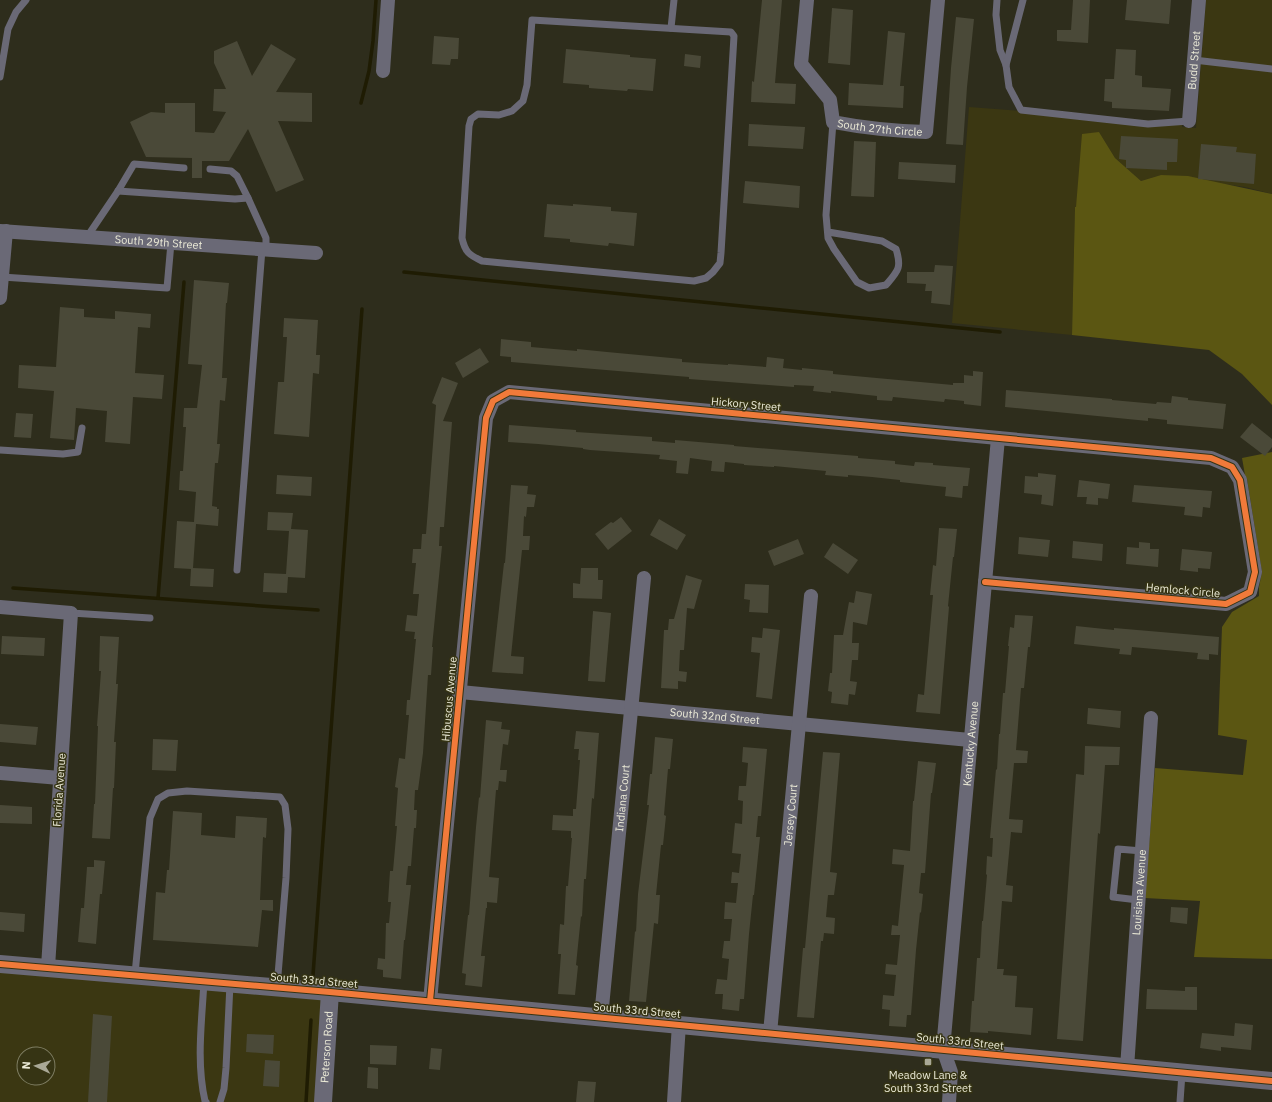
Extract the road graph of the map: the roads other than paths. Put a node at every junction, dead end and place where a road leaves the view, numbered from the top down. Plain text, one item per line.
1 (26, 0) edge
2 (388, 0) edge
3 (674, 0) edge
4 (807, 0) edge
5 (938, 0) edge
6 (997, 0) edge
7 (1022, 0) edge
8 (1199, 0) edge
9 (671, 28) junction
10 (1194, 60) junction
11 (1006, 65) junction
12 (1272, 69) edge
13 (383, 71) dead end
14 (0, 78) edge
15 (1190, 121) joint
16 (833, 122) junction
17 (184, 168) dead end
18 (210, 170) dead end
19 (118, 191) junction
20 (248, 198) junction
21 (3, 231) edge
22 (828, 232) junction
23 (87, 237) junction
24 (171, 243) junction
25 (264, 249) junction
26 (316, 253) dead end
27 (2, 277) junction
28 (0, 298) edge
29 (493, 401) joint
30 (82, 428) dead end
31 (998, 438) junction
32 (0, 450) edge
33 (237, 570) dead end
34 (644, 578) dead end
35 (985, 582) junction
36 (811, 596) dead end
37 (0, 607) edge
38 (71, 613) junction
39 (150, 618) dead end
40 (460, 692) junction
41 (631, 708) junction
42 (1151, 718) dead end
43 (800, 723) junction
44 (970, 740) junction
45 (0, 773) edge
46 (60, 778) junction
47 (1142, 851) junction
48 (1138, 900) junction
49 (0, 964) edge
50 (48, 967) junction
51 (135, 974) junction
52 (204, 981) junction
53 (230, 984) junction
54 (277, 987) junction
55 (330, 992) junction
56 (430, 1001) junction
57 (601, 1017) junction
58 (679, 1024) junction
59 (770, 1033) junction
60 (943, 1049) junction
61 (1127, 1068) junction
62 (1182, 1073) junction
63 (1272, 1081) edge
64 (206, 1102) edge
65 (220, 1102) edge
66 (323, 1102) edge
67 (674, 1102) edge
68 (949, 1102) edge
69 (1180, 1102) edge

1 - 14 lane
2 - 13 street
3 - 9 lane
4 - 16 street, South 27th Circle
5 - 16 street, South 27th Circle
6 - 11 lane
7 - 11 lane
8 - 10 street, Budd Street
9 - 9 lane
10 - 12 lane
10 - 15 street, Budd Street
11 - 15 lane
16 - 22 lane
17 - 19 lane
18 - 20 lane
19 - 20 lane
19 - 23 lane
20 - 25 lane
21 - 23 street, South 29th Street
21 - 27 street
22 - 22 lane
23 - 24 street, South 29th Street
24 - 25 street, South 29th Street
24 - 27 lane
25 - 26 street, South 29th Street
25 - 33 lane
27 - 28 street
29 - 31 street, Hickory Street
29 - 40 street, Hibuscus Avenue
30 - 32 lane
31 - 35 street, Kentucky Avenue
31 - 35 street, Hemlock Circle
34 - 41 street, Indiana Court
35 - 44 street, Kentucky Avenue
36 - 43 street, Jersey Court
37 - 38 street
38 - 39 lane
38 - 46 street, Florida Avenue
40 - 41 street, South 32nd Street
40 - 56 street, Hibuscus Avenue
41 - 43 street, South 32nd Street
41 - 57 street, Indiana Court
42 - 47 street, Louisiana Avenue
43 - 44 street, South 32nd Street
43 - 59 street, Jersey Court
44 - 60 street, Kentucky Avenue
45 - 46 street
46 - 50 street, Florida Avenue
47 - 48 street, Louisiana Avenue
47 - 48 lane
48 - 61 street, Louisiana Avenue
49 - 50 street, South 33rd Street
50 - 51 street, South 33rd Street
51 - 52 street, South 33rd Street
51 - 54 lane
52 - 53 street, South 33rd Street
52 - 64 lane
53 - 54 street, South 33rd Street
53 - 65 lane
54 - 55 street, South 33rd Street
55 - 56 street, South 33rd Street
55 - 66 street, Peterson Road
56 - 57 street, South 33rd Street
57 - 58 street, South 33rd Street
58 - 59 street, South 33rd Street
58 - 67 street
59 - 60 street, South 33rd Street
60 - 61 street, South 33rd Street
60 - 68 street
61 - 62 street, South 33rd Street
62 - 63 street, South 33rd Street
62 - 69 lane

